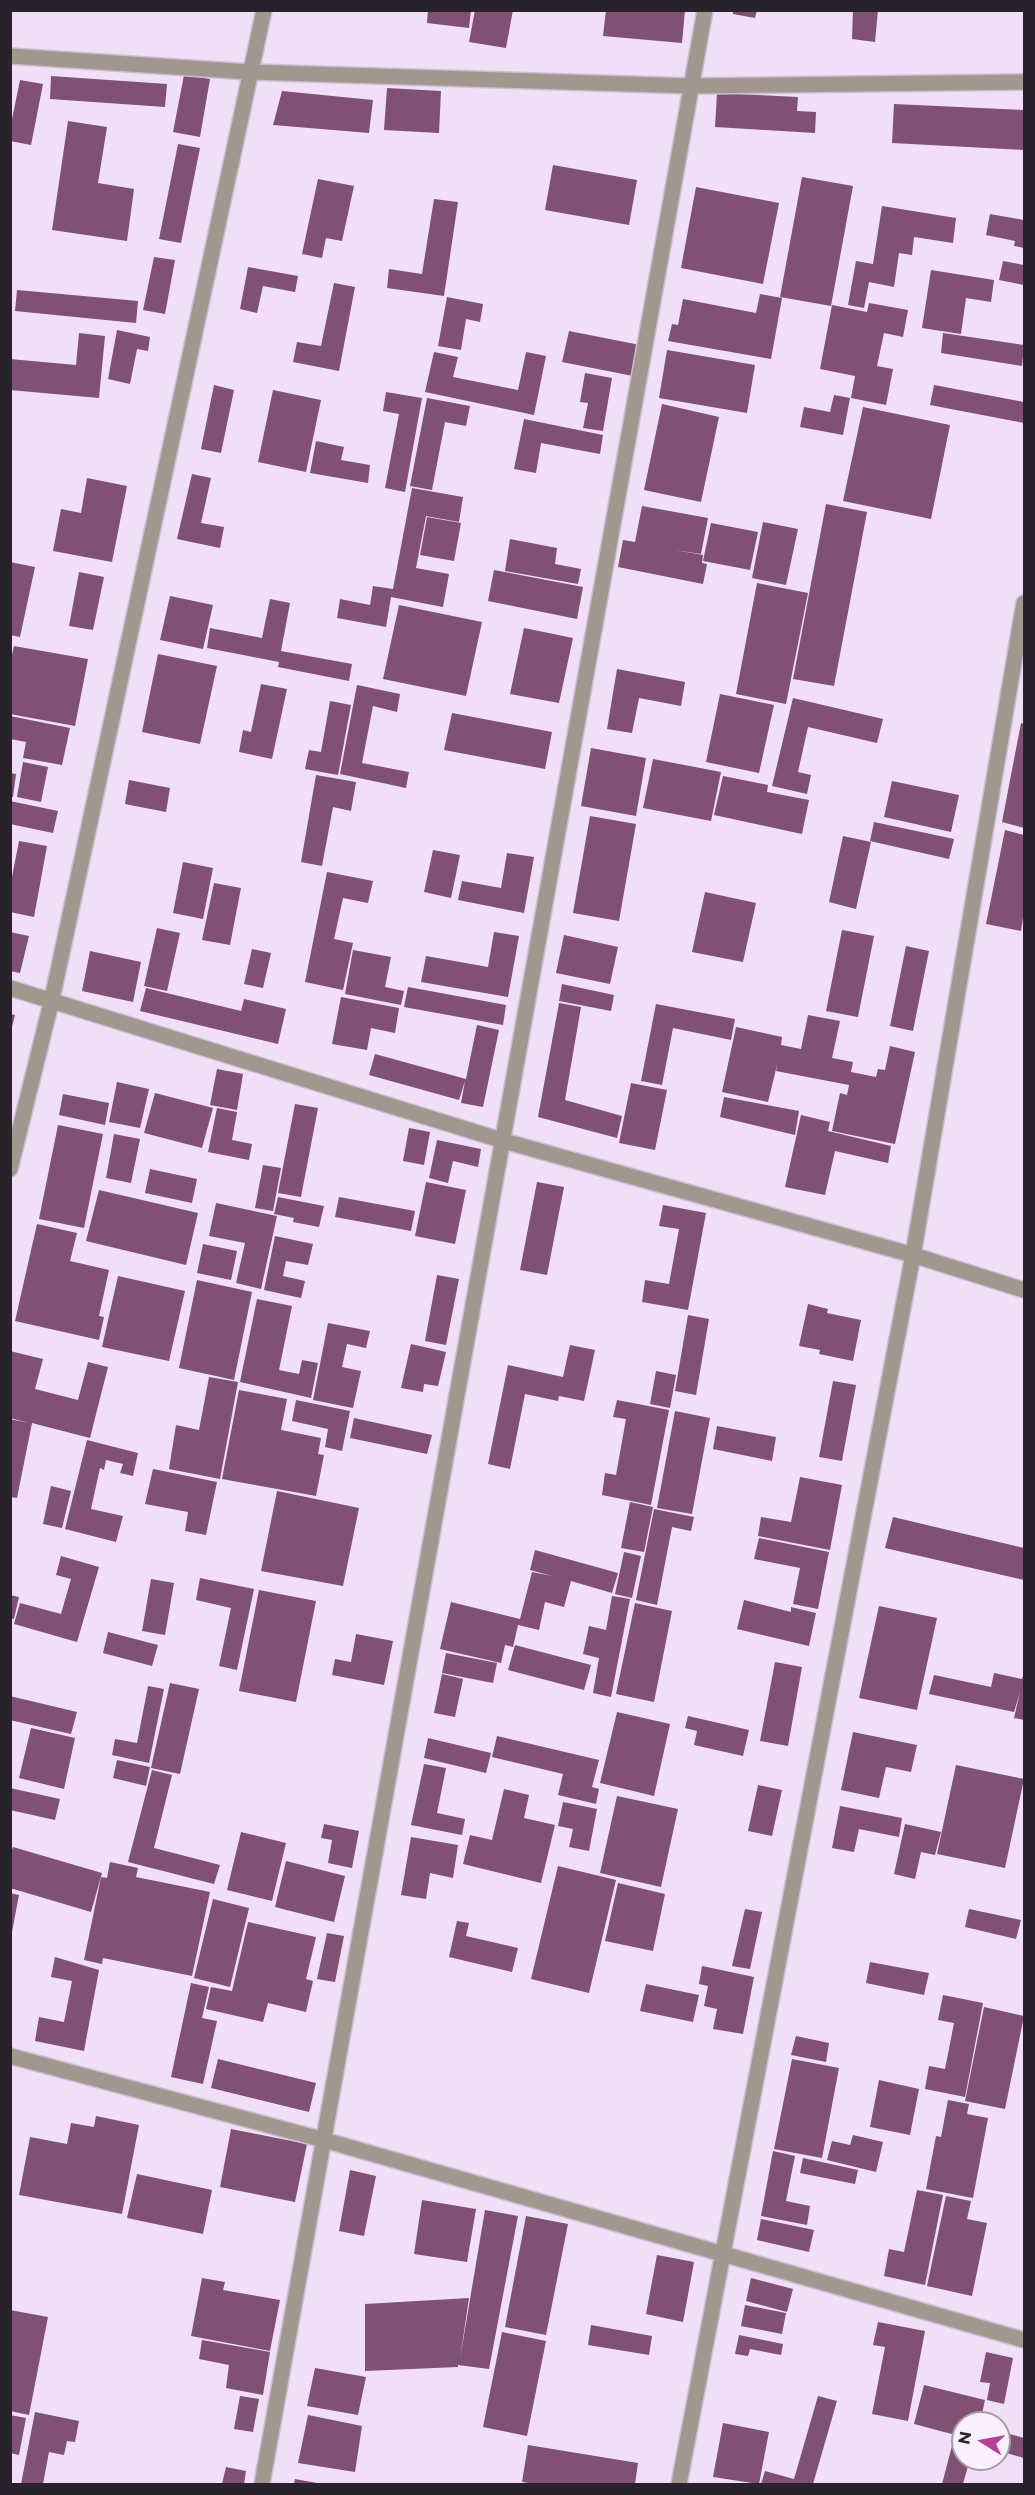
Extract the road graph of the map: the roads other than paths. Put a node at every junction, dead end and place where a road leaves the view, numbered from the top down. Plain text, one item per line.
1 (264, 10) edge
2 (705, 10) edge
3 (10, 56) edge
4 (250, 72) junction
5 (1024, 82) edge
6 (691, 86) junction
7 (1024, 603) edge
8 (10, 988) edge
9 (52, 999) junction
10 (504, 1141) junction
11 (10, 1169) edge
12 (913, 1255) junction
13 (1024, 1290) edge
14 (10, 2056) edge
15 (324, 2140) junction
16 (723, 2254) junction
17 (1024, 2340) edge
18 (262, 2484) edge
19 (679, 2484) edge

1 - 4 street
2 - 6 street
3 - 4 street
4 - 6 street
4 - 9 street
5 - 6 street
6 - 10 street
7 - 12 street
8 - 9 street
9 - 10 street
9 - 11 street
10 - 12 street
10 - 15 street
12 - 13 street
12 - 16 street
14 - 15 street
15 - 16 street
15 - 18 street
16 - 17 street
16 - 19 street

